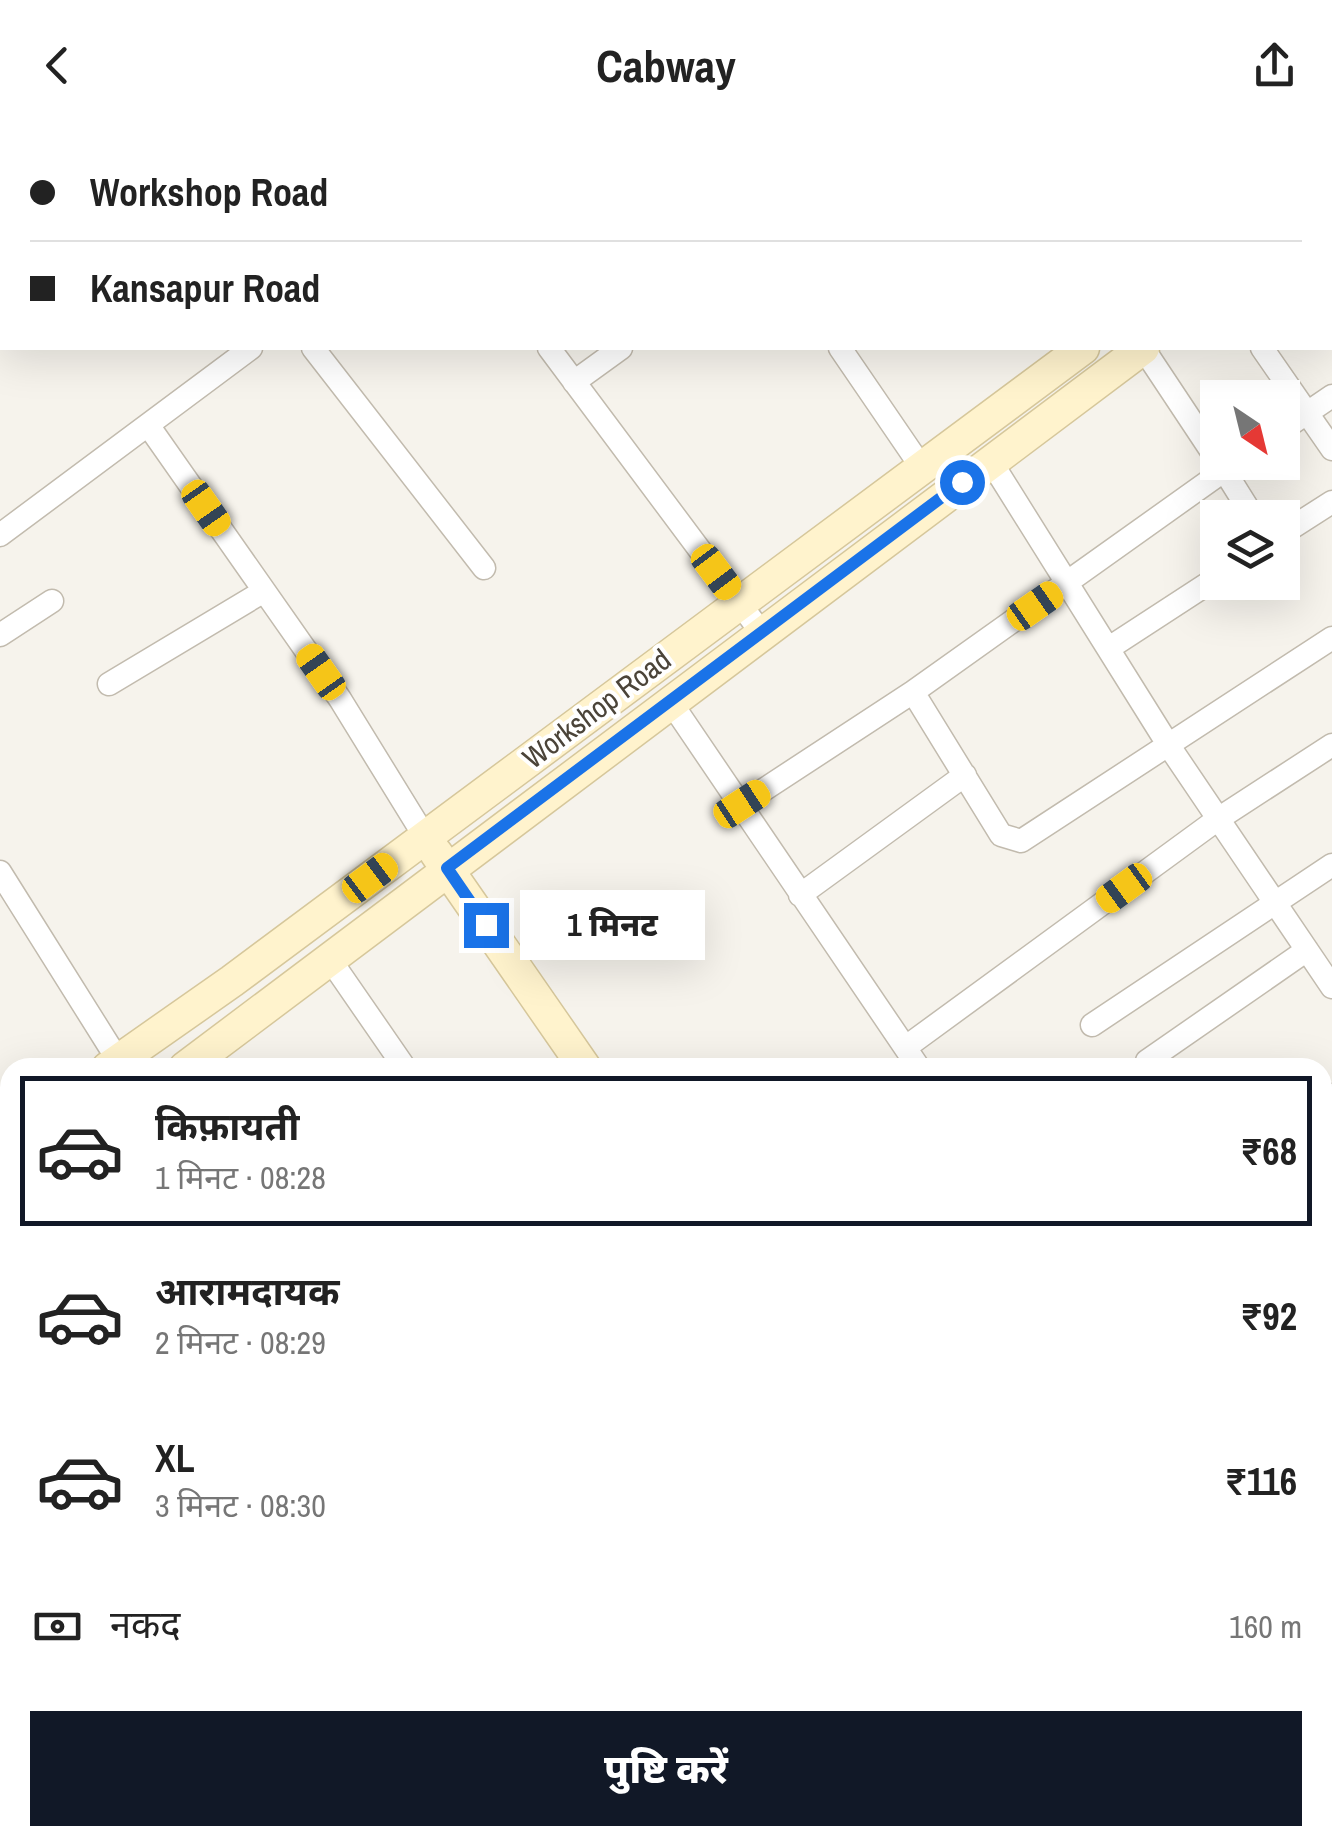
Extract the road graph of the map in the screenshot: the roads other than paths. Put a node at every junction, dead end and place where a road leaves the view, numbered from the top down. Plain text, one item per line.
1 (314, 350) edge
2 (550, 350) edge
3 (618, 350) edge
4 (841, 350) edge
5 (1080, 350) edge
6 (1140, 350) edge
7 (1144, 350) edge
8 (1263, 350) edge
9 (226, 355) edge
10 (574, 382) junction
11 (1332, 396) edge
12 (1307, 412) junction
13 (1300, 417) edge
14 (148, 425) junction
15 (1200, 430) edge
16 (1332, 449) edge
17 (990, 460) junction
18 (922, 468) junction
19 (1203, 480) edge
20 (1332, 502) edge
21 (1300, 522) edge
22 (0, 535) edge
23 (484, 568) dead end
24 (1066, 585) junction
25 (1200, 589) edge
26 (264, 591) junction
27 (52, 601) dead end
28 (740, 604) junction
29 (761, 632) junction
30 (0, 634) edge
31 (1332, 638) edge
32 (1108, 648) junction
33 (109, 684) dead end
34 (913, 692) junction
35 (670, 700) junction
36 (1332, 745) edge
37 (1170, 746) junction
38 (966, 775) junction
39 (742, 804) junction
40 (1218, 820) junction
41 (425, 837) junction
42 (1332, 865) edge
43 (447, 868) junction
44 (0, 872) edge
45 (800, 895) junction
46 (1274, 903) junction
47 (1307, 950) junction
48 (329, 958) junction
49 (1332, 986) edge
50 (1092, 1025) dead end
51 (906, 1047) junction
52 (112, 1058) edge
53 (125, 1058) edge
54 (198, 1058) edge
55 (397, 1058) edge
56 (578, 1058) edge
57 (913, 1058) edge
58 (1151, 1058) edge

1 - 23 street
2 - 10 street
3 - 10 street
4 - 18 street
5 - 18 main road, Workshop Road
6 - 17 main road, Workshop Road
7 - 15 street
8 - 12 street
9 - 14 street
10 - 28 street
11 - 12 street
12 - 13 street
12 - 16 street
14 - 22 street
14 - 26 street
17 - 24 street
17 - 29 main road, Workshop Road
18 - 28 main road, Workshop Road
19 - 24 street
20 - 21 street
24 - 32 street
24 - 34 street
25 - 32 street
26 - 33 street
26 - 41 street
27 - 30 street
28 - 29 street
28 - 41 main road, Workshop Road
29 - 35 main road, Workshop Road
31 - 37 street
32 - 37 street
34 - 38 street
34 - 39 street
35 - 39 street
35 - 43 main road, Workshop Road
36 - 40 street
37 - 38 street
37 - 40 street
38 - 45 street
39 - 45 street
40 - 46 street
40 - 51 street
41 - 43 main road
41 - 53 main road, Workshop Road
42 - 46 street
43 - 48 main road, Workshop Road
43 - 56 main road
44 - 52 street
45 - 51 street
46 - 47 street
46 - 50 street
47 - 49 street
47 - 58 street
48 - 54 main road, Workshop Road
48 - 55 street
51 - 57 street

